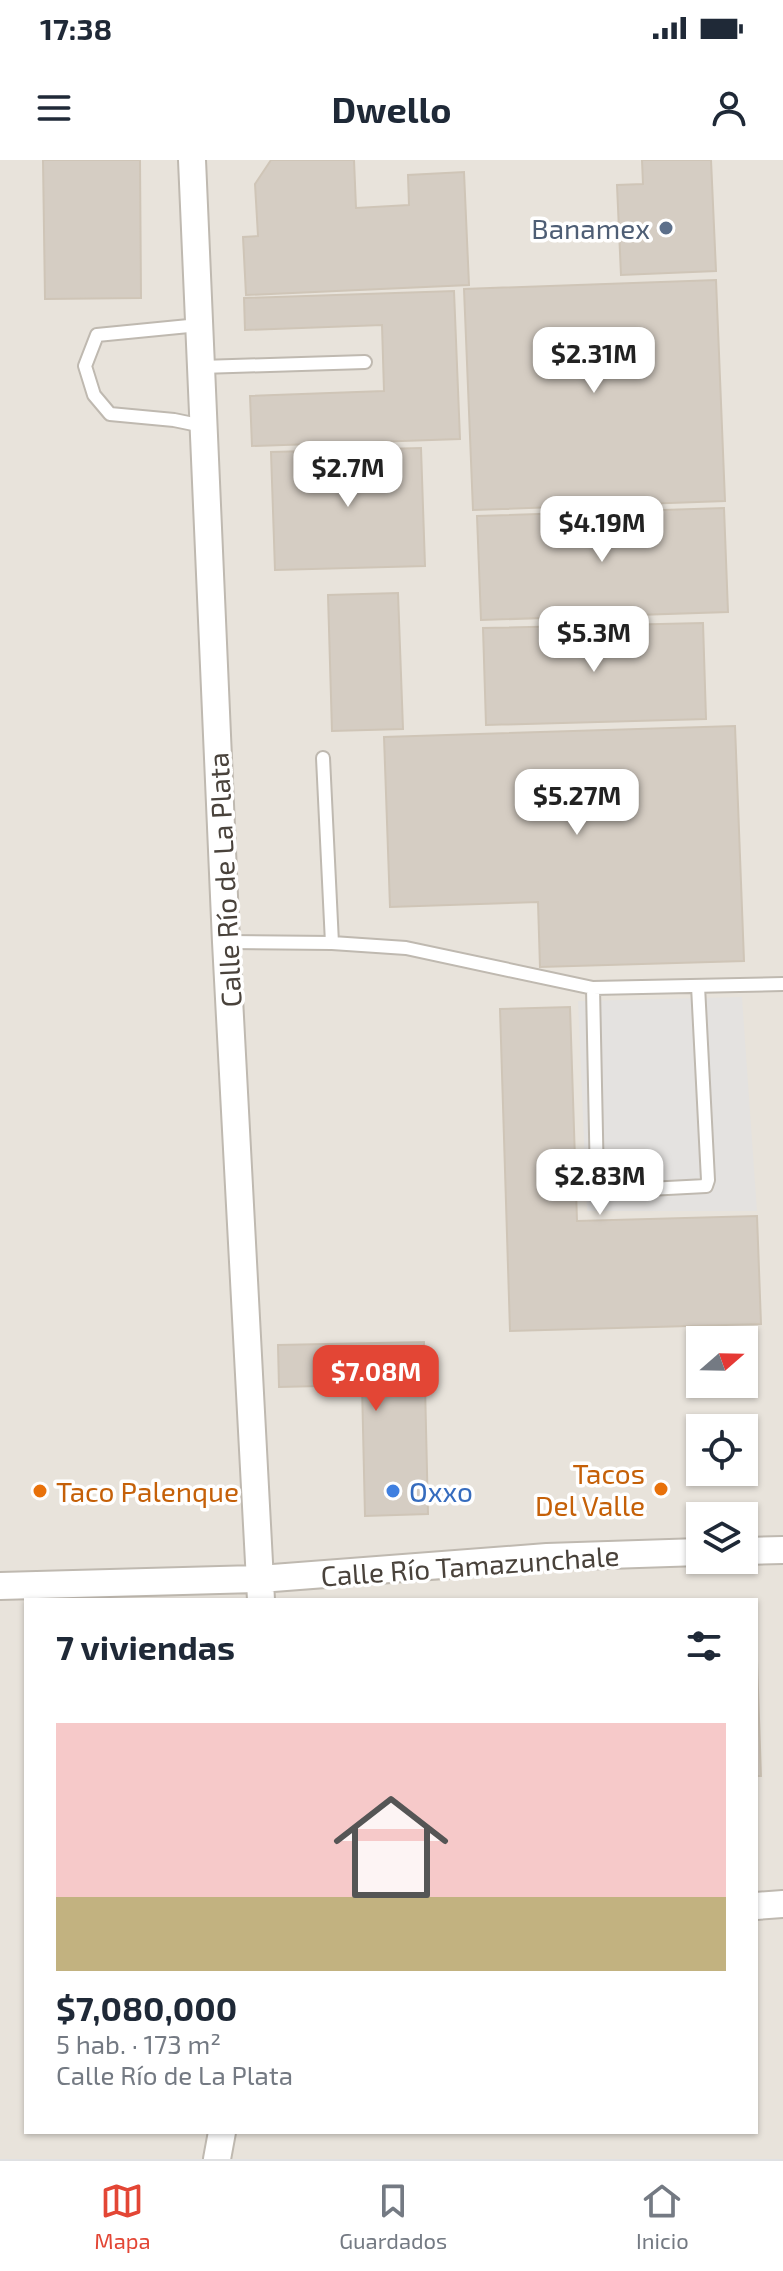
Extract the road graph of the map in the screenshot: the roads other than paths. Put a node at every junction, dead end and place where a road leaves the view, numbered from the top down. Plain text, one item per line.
1 (192, 160) edge
2 (199, 325) junction
3 (365, 362) dead end
4 (201, 367) junction
5 (203, 426) junction
6 (323, 758) dead end
7 (226, 942) junction
8 (332, 943) junction
9 (783, 984) edge
10 (698, 986) junction
11 (593, 988) junction
12 (783, 1550) edge
13 (758, 1551) edge
14 (686, 1552) edge
15 (0, 1586) edge
16 (260, 1590) edge
17 (783, 1904) edge
18 (758, 1906) edge
19 (222, 2134) edge
20 (217, 2159) edge

1 - 2 street, Calle Río de La Plata
2 - 4 street, Calle Río de La Plata
2 - 5 lane
3 - 4 lane
4 - 5 street, Calle Río de La Plata
5 - 7 street, Calle Río de La Plata
6 - 8 lane
7 - 8 lane
7 - 16 street, Calle Río de La Plata
8 - 11 lane
9 - 10 lane
10 - 11 lane
10 - 11 lane
12 - 13 street
14 - 16 street, Calle Río Tamazunchale
15 - 16 street, Calle Río Tamazunchale
17 - 18 street
19 - 20 street

